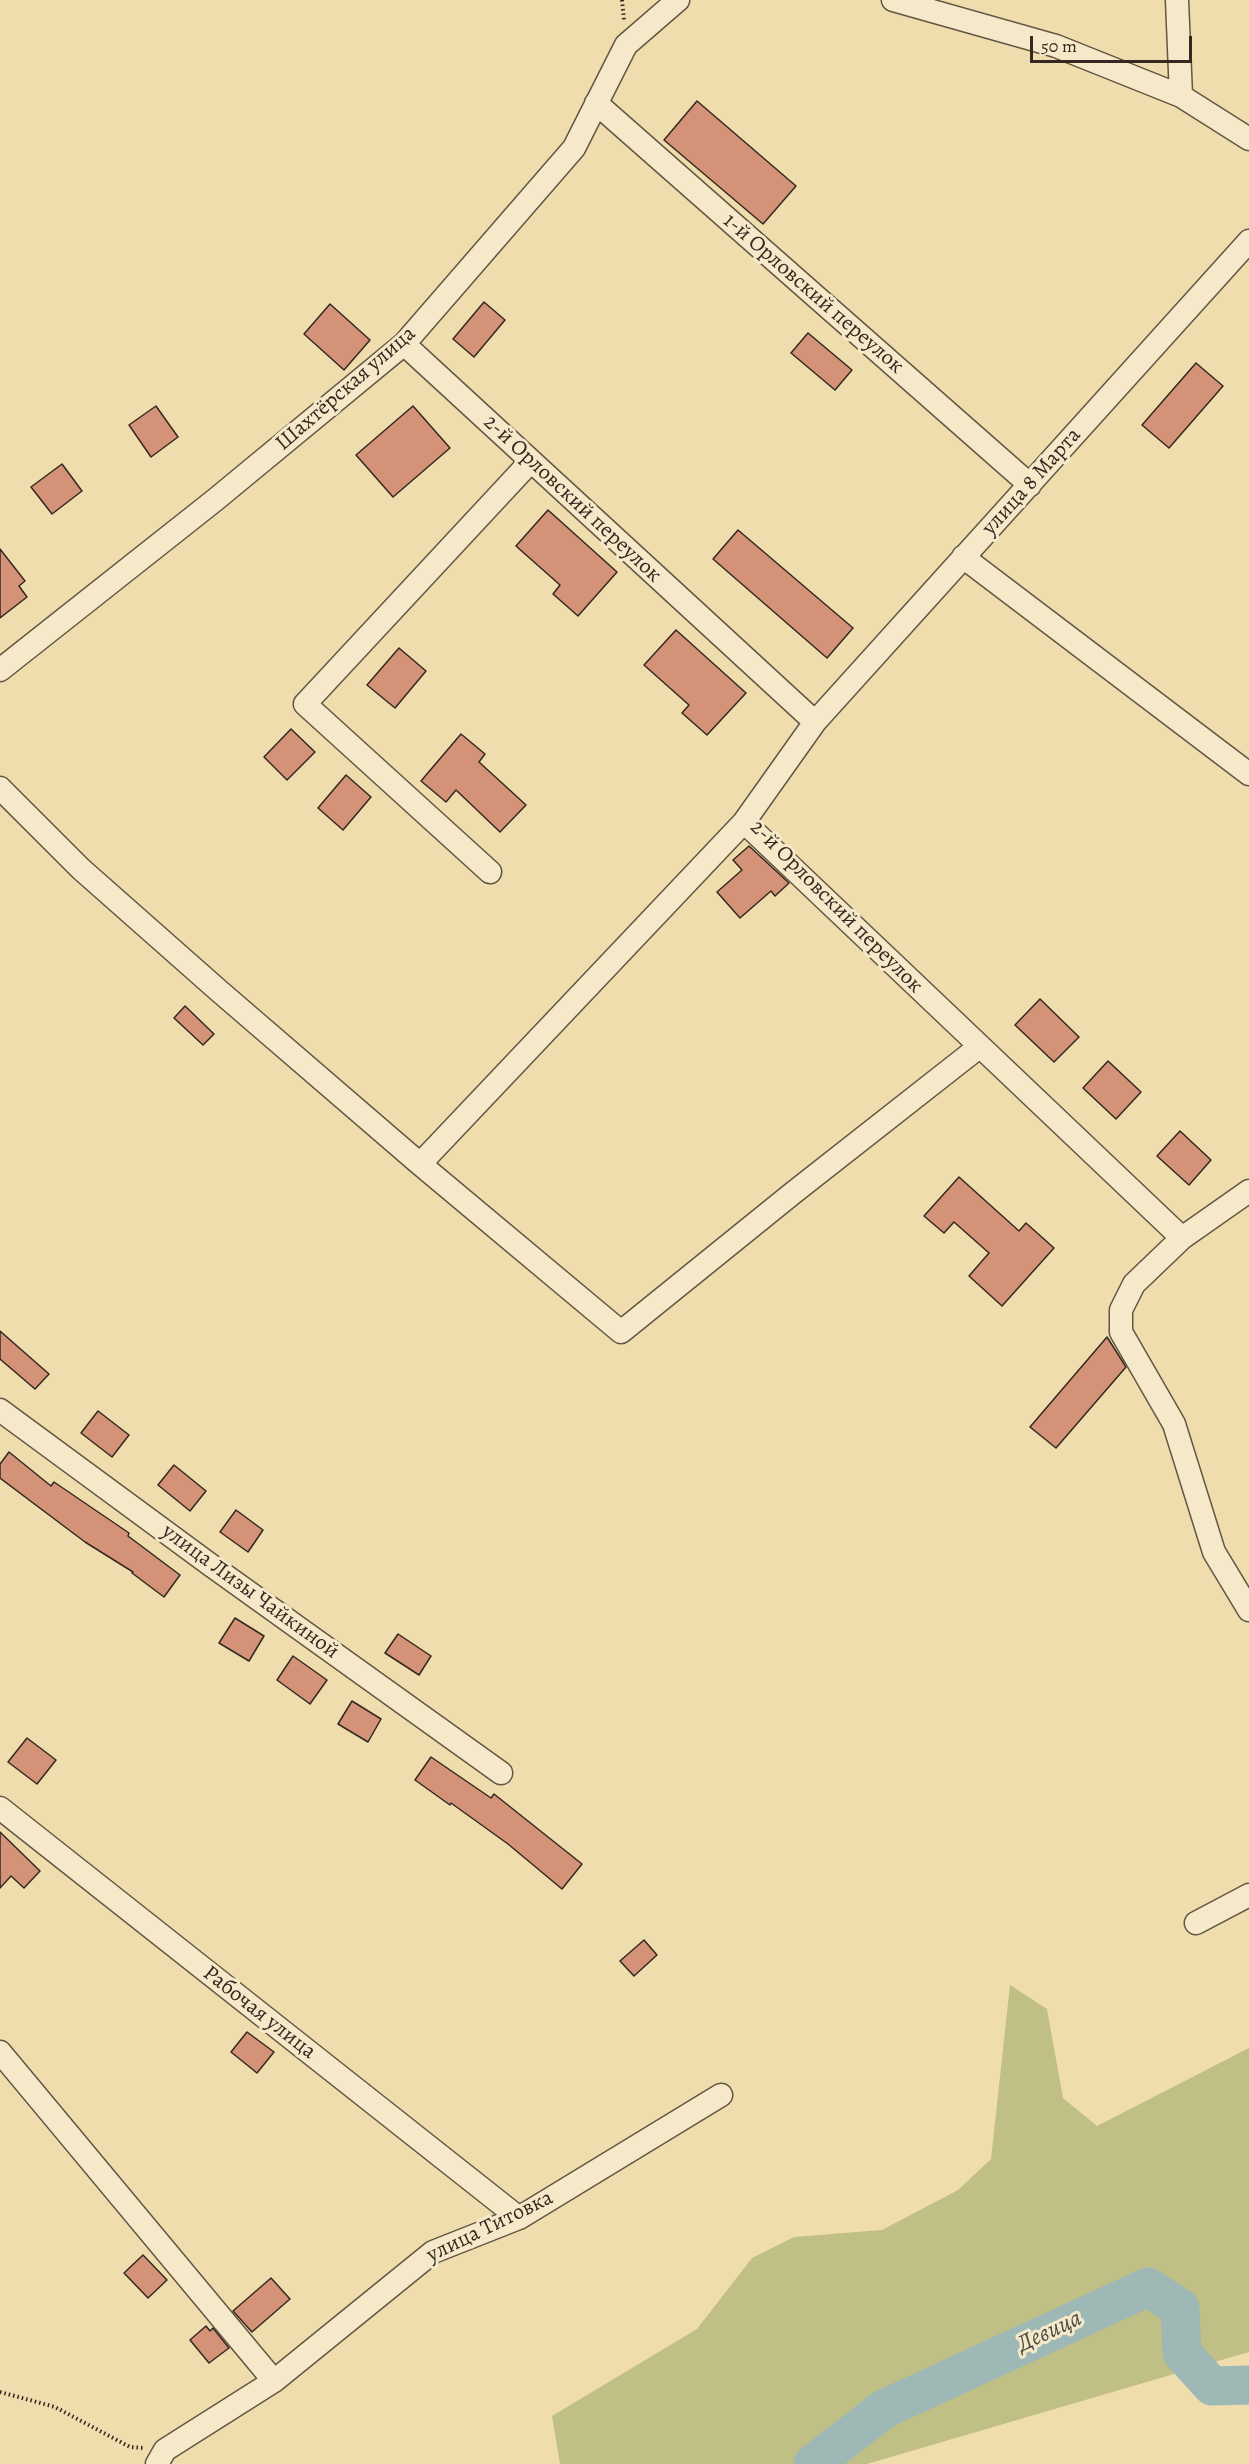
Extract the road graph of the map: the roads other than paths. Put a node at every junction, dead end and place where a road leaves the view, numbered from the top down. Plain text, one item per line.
1 (678, 0) edge
2 (893, 0) edge
3 (1177, 0) edge
4 (1181, 96) junction
5 (596, 104) junction
6 (1249, 139) edge
7 (1249, 241) edge
8 (404, 344) junction
9 (531, 461) junction
10 (1030, 485) junction
11 (963, 557) junction
12 (0, 670) edge
13 (815, 722) junction
14 (1249, 774) edge
15 (0, 788) edge
16 (744, 822) junction
17 (490, 872) dead end
18 (979, 1047) junction
19 (420, 1164) junction
20 (1249, 1191) edge
21 (1182, 1238) junction
22 (0, 1410) edge
23 (1249, 1610) edge
24 (501, 1773) dead end
25 (0, 1808) edge
26 (1249, 1895) edge
27 (1196, 1923) dead end
28 (0, 2052) edge
29 (721, 2095) dead end
30 (519, 2218) junction
31 (274, 2381) junction
32 (161, 2457) edge

1 - 5 street, Шахтёрская улица
2 - 4 street
3 - 4 street
4 - 6 street
5 - 8 street, Шахтёрская улица
5 - 10 street, 1-й Орловский переулок
7 - 10 street, улица 8 Марта
8 - 9 street, 2-й Орловский переулок
8 - 12 street, Шахтёрская улица
9 - 13 street, 2-й Орловский переулок
9 - 17 street
10 - 11 street, улица 8 Марта
11 - 13 street, улица 8 Марта
11 - 14 street
13 - 16 street, 2-й Орловский переулок
15 - 19 street
16 - 18 street, 2-й Орловский переулок
16 - 19 street
18 - 19 street
18 - 21 street, 2-й Орловский переулок
20 - 21 street
21 - 23 street
22 - 24 street, улица Лизы Чайкиной
25 - 30 street, Рабочая улица
26 - 27 street
28 - 31 street
29 - 30 street, улица Титовка
30 - 31 street, улица Титовка
31 - 32 street, улица Титовка

